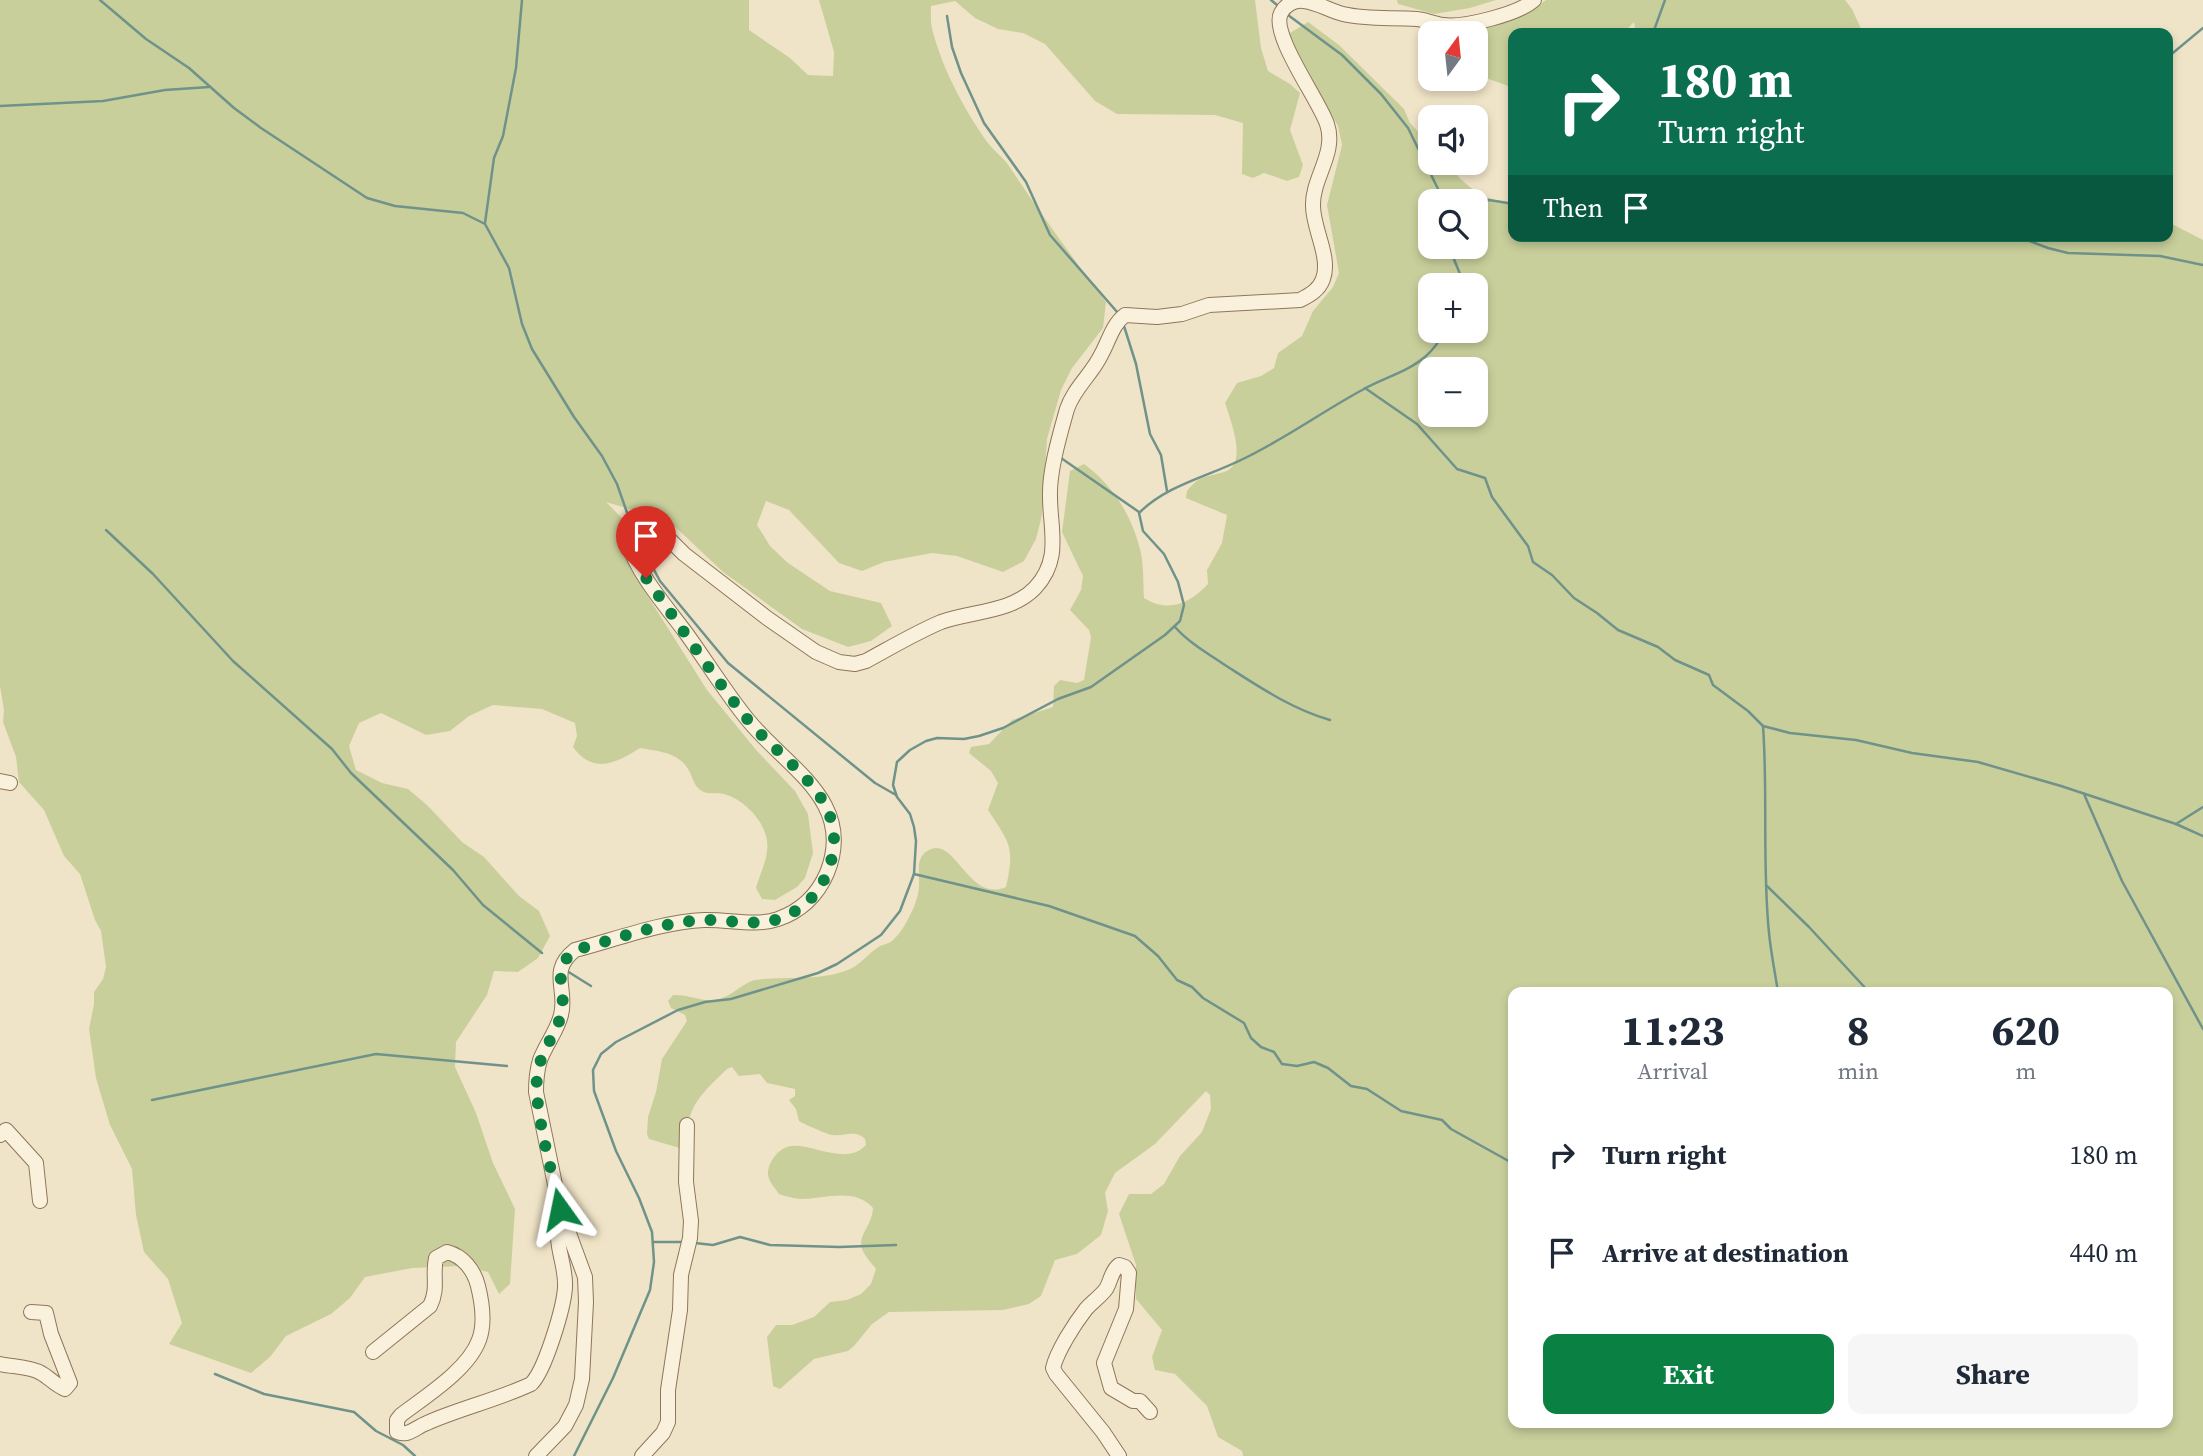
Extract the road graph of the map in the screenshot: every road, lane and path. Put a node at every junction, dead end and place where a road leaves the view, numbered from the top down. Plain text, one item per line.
1 (1534, 0) edge
2 (687, 1125) dead end
3 (0, 1135) edge
4 (40, 1201) dead end
5 (569, 1231) junction
6 (31, 1311) dead end
7 (373, 1352) dead end
8 (0, 1364) edge
9 (1150, 1412) dead end
10 (536, 1456) edge
11 (642, 1456) edge
12 (1119, 1456) edge

1 - 5 street
2 - 11 street
3 - 4 street
5 - 7 street
5 - 10 street
6 - 8 street
9 - 12 street

